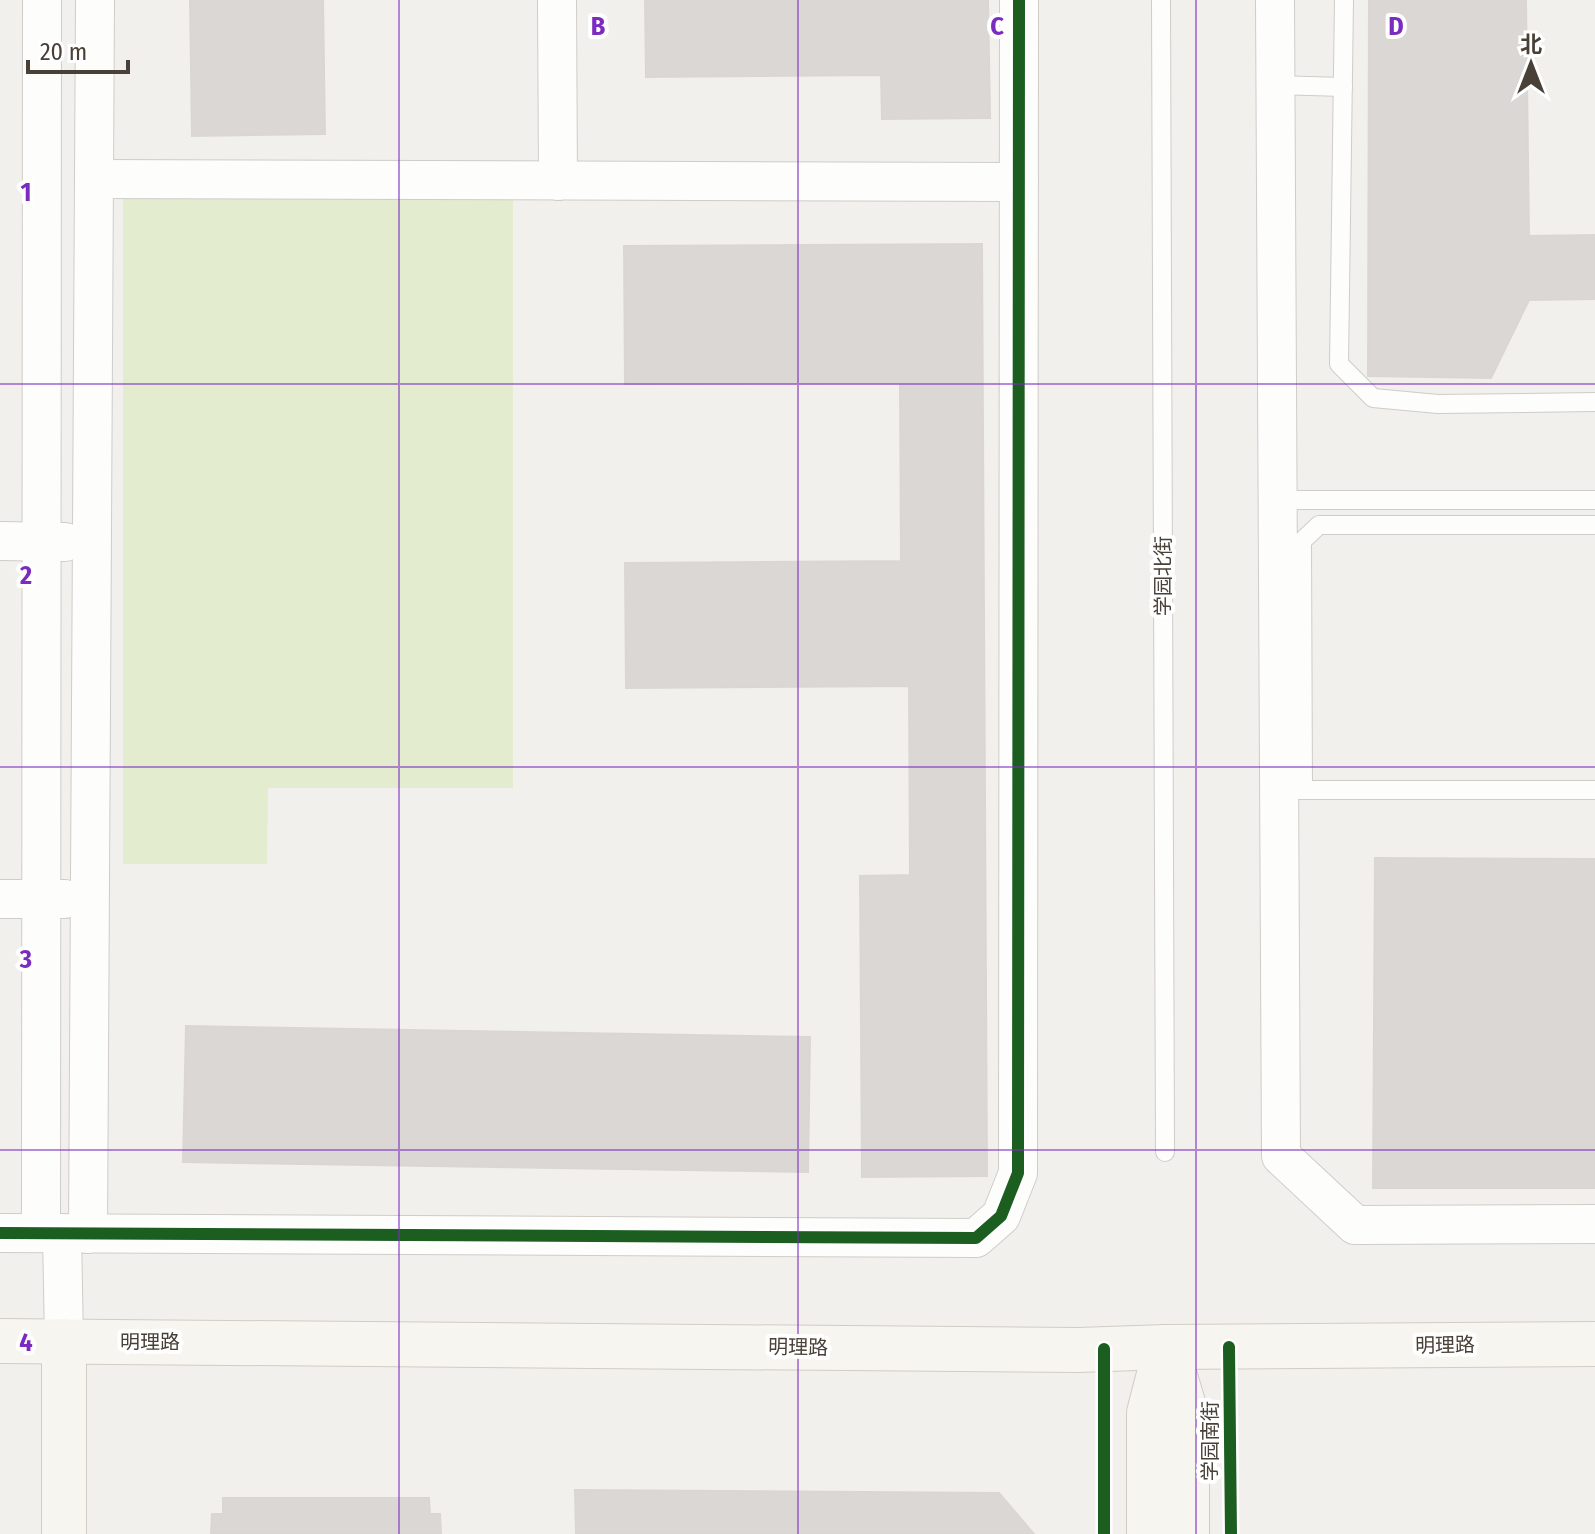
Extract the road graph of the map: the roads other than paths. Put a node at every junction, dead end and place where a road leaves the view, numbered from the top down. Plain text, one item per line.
1 (42, 0) edge
2 (95, 0) edge
3 (557, 0) edge
4 (1019, 0) edge
5 (1161, 0) edge
6 (1275, 0) edge
7 (1344, 0) edge
8 (1275, 85) junction
9 (1343, 87) junction
10 (94, 179) junction
11 (558, 181) junction
12 (1019, 182) junction
13 (1595, 402) edge
14 (1278, 500) junction
15 (1595, 500) edge
16 (1595, 525) edge
17 (0, 541) edge
18 (41, 542) junction
19 (92, 542) junction
20 (1291, 790) junction
21 (1595, 790) edge
22 (0, 899) edge
23 (41, 899) junction
24 (90, 899) junction
25 (1165, 1152) dead end
26 (1595, 1224) edge
27 (0, 1233) edge
28 (64, 1234) junction
29 (0, 1341) edge
30 (64, 1341) junction
31 (1595, 1344) edge
32 (1166, 1347) junction
33 (64, 1534) edge
34 (1149, 1534) edge
35 (1187, 1534) edge

1 - 18 street
2 - 10 street
3 - 11 street
4 - 12 street
5 - 25 lane, 学园北街
6 - 8 street
7 - 9 lane
8 - 9 lane
8 - 14 street
9 - 13 lane
10 - 11 street
10 - 19 street
11 - 12 street
12 - 28 street
14 - 15 lane
14 - 20 street
16 - 20 lane
17 - 18 street
18 - 19 street
18 - 23 street
19 - 24 street
20 - 21 lane
20 - 26 street
22 - 23 street
23 - 24 street
23 - 28 street
24 - 28 street
27 - 28 street
28 - 30 street
29 - 30 street, 明理路
30 - 32 street, 明理路
30 - 33 street
31 - 32 street, 明理路
32 - 34 street
32 - 35 street, 学园南街

